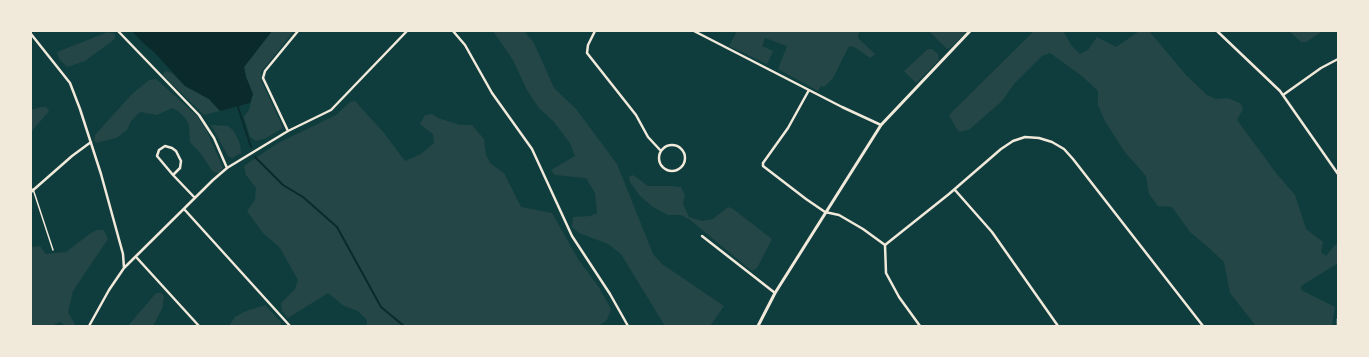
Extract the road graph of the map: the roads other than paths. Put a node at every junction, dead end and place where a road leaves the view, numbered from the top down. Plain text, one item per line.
1 (118, 31) edge
2 (298, 31) edge
3 (407, 31) edge
4 (453, 31) edge
5 (595, 31) edge
6 (694, 31) edge
7 (970, 31) edge
8 (1218, 31) edge
9 (31, 34) edge
10 (1338, 59) edge
11 (809, 90) junction
12 (1283, 95) junction
13 (881, 124) junction
14 (288, 131) junction
15 (91, 142) junction
16 (661, 151) junction
17 (227, 168) junction
18 (173, 174) junction
19 (1338, 174) edge
20 (955, 190) junction
21 (32, 191) edge
22 (195, 198) junction
23 (184, 209) junction
24 (825, 212) junction
25 (702, 236) dead end
26 (885, 245) junction
27 (53, 250) dead end
28 (136, 258) junction
29 (124, 268) junction
30 (775, 293) junction
31 (1338, 319) edge
32 (89, 326) edge
33 (199, 326) edge
34 (290, 326) edge
35 (628, 326) edge
36 (758, 326) edge
37 (920, 326) edge
38 (1058, 326) edge
39 (1203, 326) edge
40 (1338, 326) edge

1 - 17 street
2 - 14 street
3 - 14 street
4 - 35 street
5 - 16 street
6 - 11 street
7 - 13 street
8 - 12 street
9 - 15 street
10 - 12 street
11 - 13 street
11 - 24 street
12 - 19 street
13 - 24 street
14 - 17 street
15 - 21 street
15 - 29 street
16 - 16 street
17 - 22 street
18 - 18 street
18 - 22 street
20 - 26 street
20 - 38 street
20 - 39 street
21 - 27 lane
22 - 23 street
23 - 28 street
23 - 34 street
24 - 26 street
24 - 30 street
25 - 30 street
26 - 37 street
28 - 29 street
28 - 33 street
29 - 32 street
30 - 36 street
31 - 40 street

